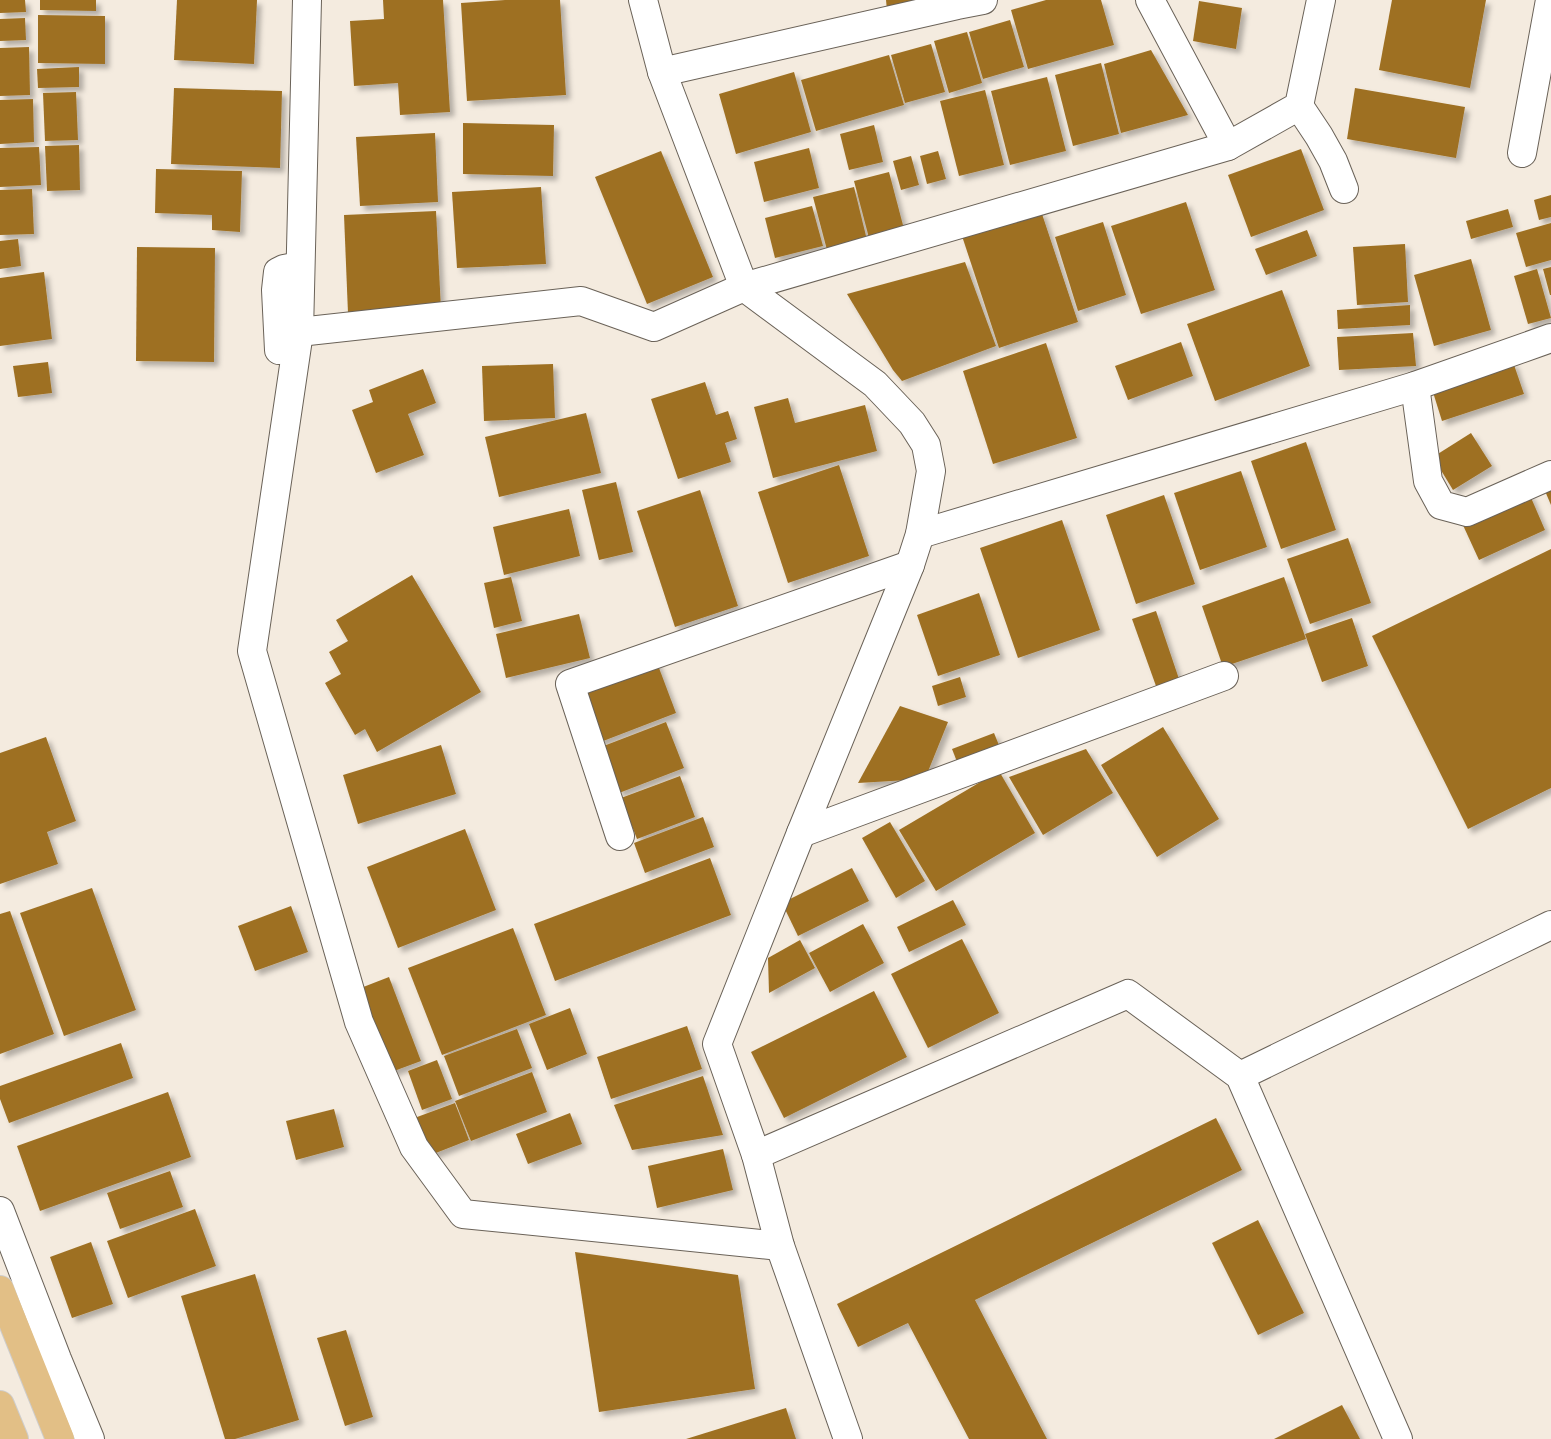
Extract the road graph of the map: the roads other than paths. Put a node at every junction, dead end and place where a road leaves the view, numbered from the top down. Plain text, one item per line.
1 (307, 0) edge
2 (643, 0) edge
3 (1150, 0) edge
4 (1321, 0) edge
5 (1550, 0) edge
6 (965, 2) edge
7 (662, 72) junction
8 (1299, 106) junction
9 (1228, 146) junction
10 (1522, 153) dead end
11 (1344, 189) dead end
12 (300, 266) junction
13 (744, 287) junction
14 (299, 332) junction
15 (1551, 338) edge
16 (279, 350) dead end
17 (1415, 386) junction
18 (1551, 475) edge
19 (920, 534) junction
20 (910, 565) junction
21 (1224, 676) dead end
22 (801, 834) junction
23 (620, 836) dead end
24 (1551, 925) edge
25 (1240, 1076) junction
26 (756, 1155) junction
27 (0, 1211) edge
28 (780, 1246) junction
29 (0, 1290) edge
30 (0, 1405) edge
31 (14, 1439) edge
32 (60, 1439) edge
33 (90, 1439) edge
34 (848, 1439) edge
35 (1398, 1439) edge

1 - 12 street
2 - 7 street
3 - 9 street
4 - 8 street
5 - 10 street
6 - 7 street
7 - 13 street
8 - 9 street
8 - 11 street
9 - 13 street
12 - 14 street
12 - 16 street
13 - 14 street
13 - 19 street
14 - 28 street
15 - 17 street
17 - 18 street
17 - 19 street
19 - 20 street
20 - 22 street
20 - 23 street
21 - 22 street
22 - 26 street
24 - 25 street
25 - 26 street
25 - 35 street
26 - 28 street
27 - 33 street
28 - 34 street
29 - 32 main road
30 - 31 main road

